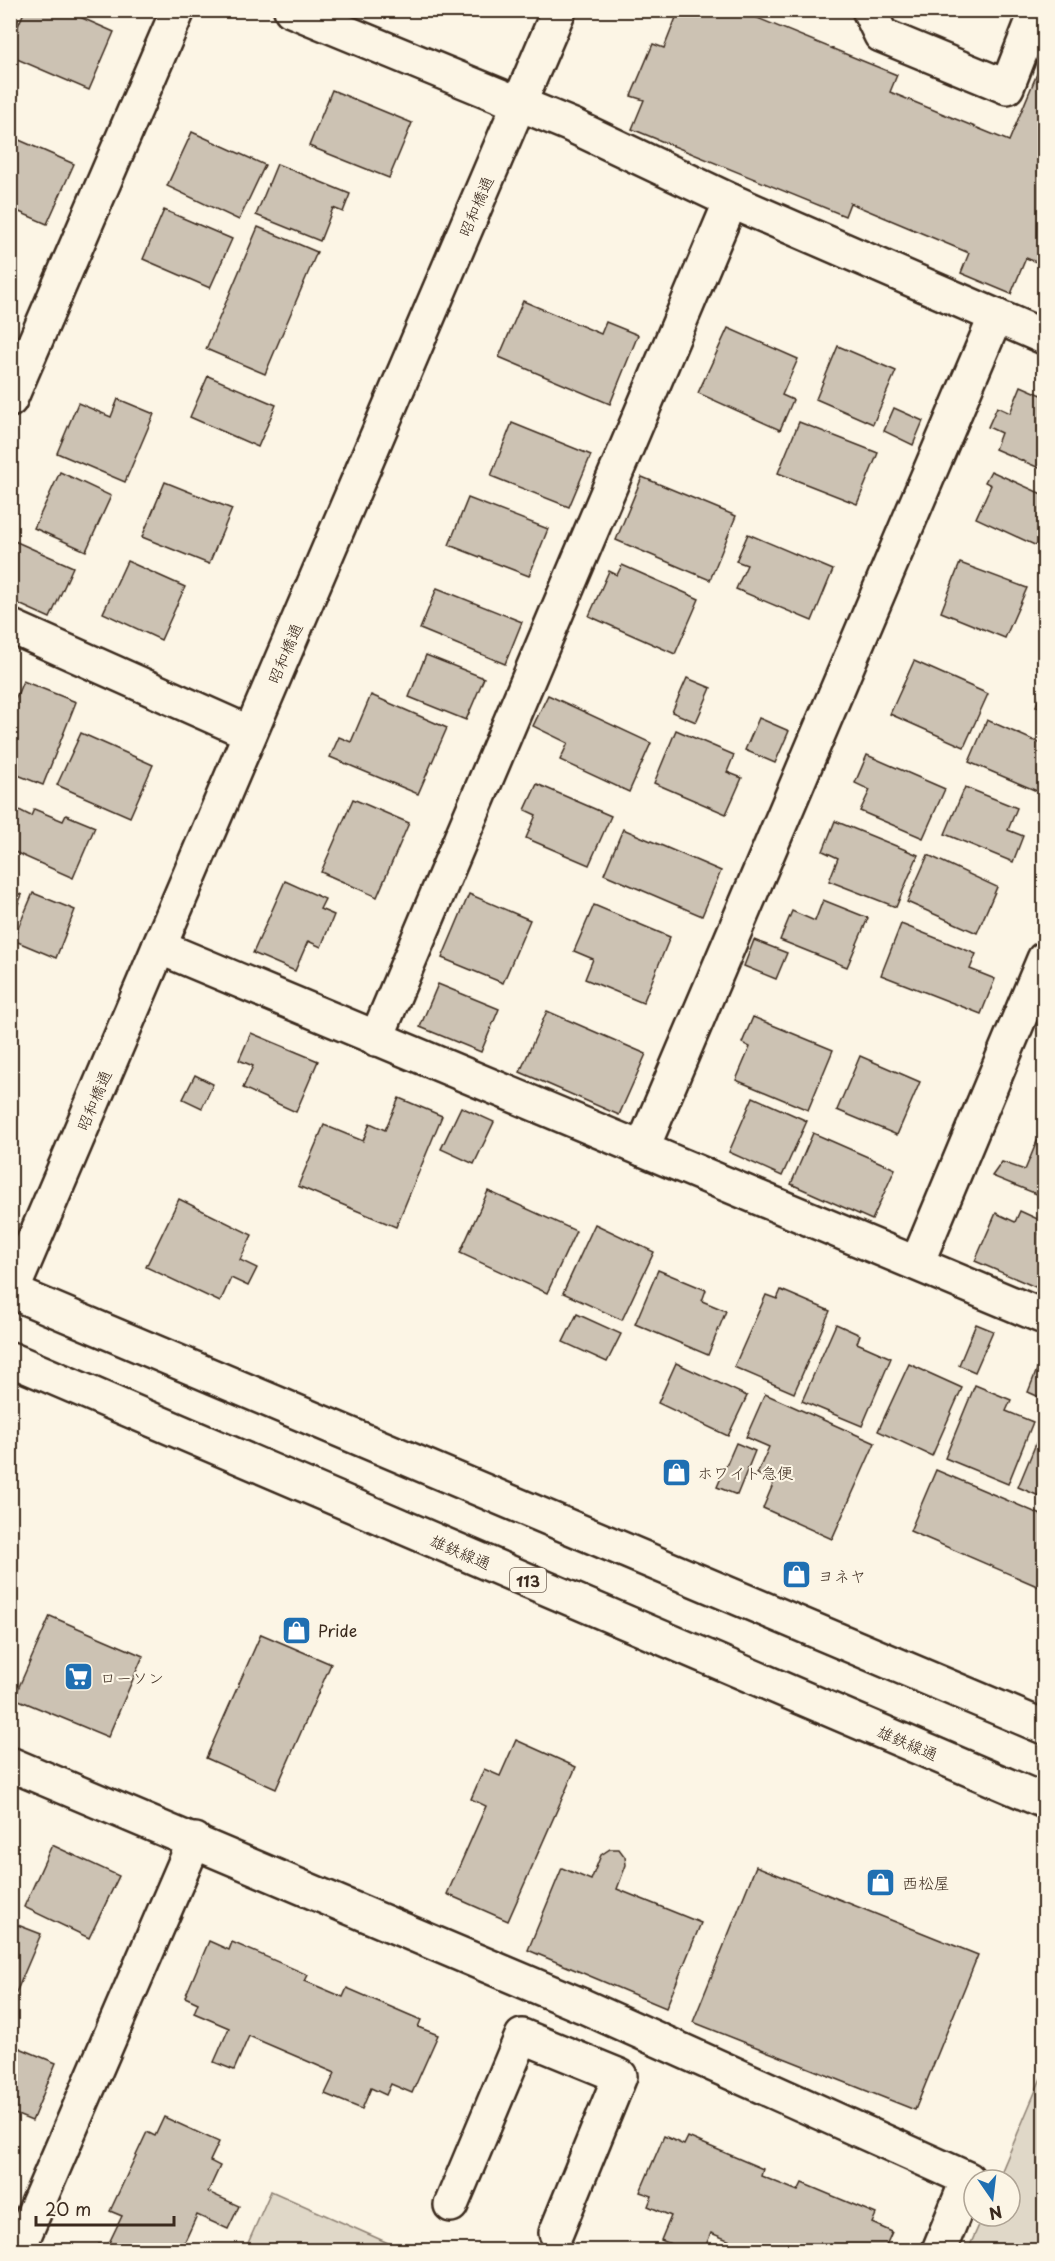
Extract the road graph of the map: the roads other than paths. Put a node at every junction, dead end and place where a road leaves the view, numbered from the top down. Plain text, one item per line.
1 (178, 10) edge
2 (291, 10) edge
3 (559, 10) edge
4 (870, 10) edge
5 (1037, 10) edge
6 (518, 103) junction
7 (731, 201) junction
8 (996, 316) junction
9 (1044, 336) edge
10 (10, 400) edge
11 (10, 626) edge
12 (250, 733) junction
13 (159, 947) junction
14 (1044, 960) edge
15 (376, 1039) junction
16 (642, 1149) junction
17 (917, 1263) junction
18 (11, 1293) edge
19 (1044, 1317) edge
20 (10, 1359) edge
21 (1044, 1727) edge
22 (10, 1764) edge
23 (1044, 1800) edge
24 (195, 1840) junction
25 (583, 2006) junction
26 (562, 2051) junction
27 (451, 2205) dead end
28 (556, 2233) dead end
29 (18, 2250) edge
30 (939, 2250) edge

1 - 10 street
2 - 6 street
3 - 6 street, 昭和橋通
4 - 5 street
6 - 7 street
6 - 12 street, 昭和橋通
7 - 8 street
7 - 15 street
8 - 9 street
8 - 16 street
11 - 12 street
12 - 13 street, 昭和橋通
13 - 15 street
13 - 18 street, 昭和橋通
14 - 17 street
15 - 16 street
16 - 17 street
17 - 19 street
18 - 21 street
20 - 23 street, 雄鉄線通 / 113
22 - 24 street
24 - 25 street
24 - 29 street
25 - 26 street
25 - 30 street
26 - 27 street
26 - 28 street

